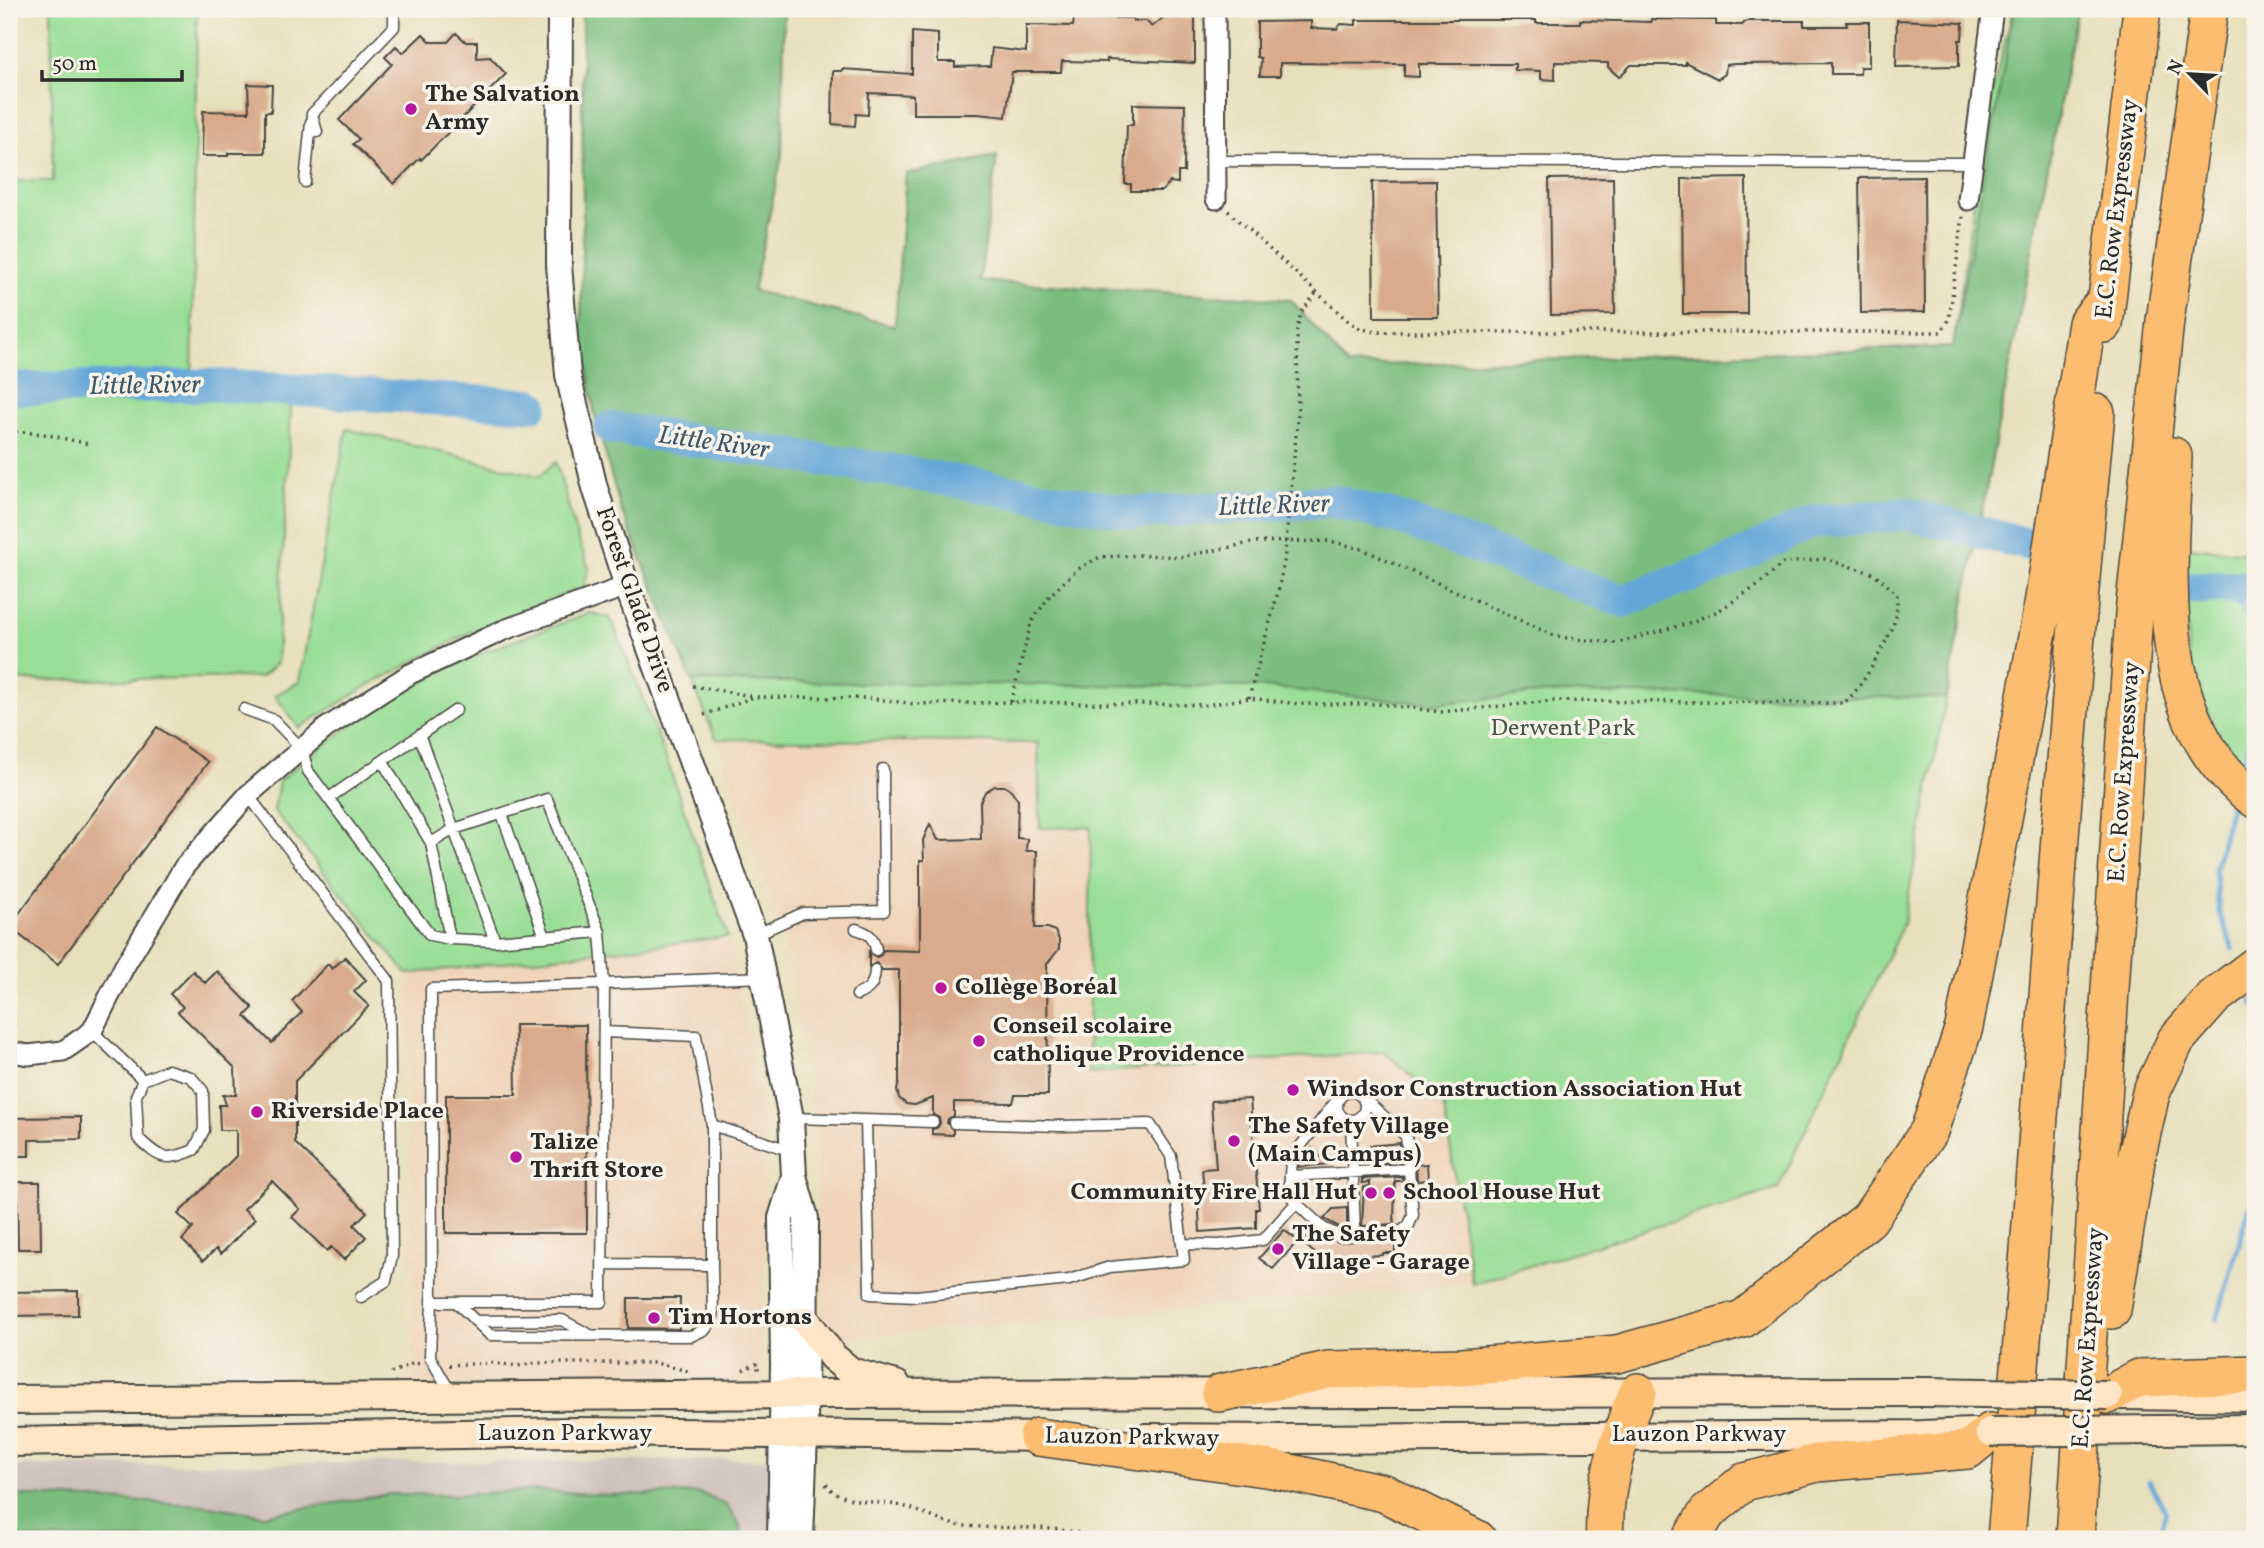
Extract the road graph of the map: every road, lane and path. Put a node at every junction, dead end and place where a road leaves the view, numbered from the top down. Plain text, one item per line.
1 (394, 9) edge
2 (560, 9) edge
3 (1215, 9) edge
4 (1993, 9) edge
5 (2142, 9) edge
6 (2209, 9) edge
7 (312, 114) junction
8 (317, 132) dead end
9 (1216, 161) junction
10 (1973, 163) junction
11 (305, 182) dead end
12 (1216, 199) joint
13 (1968, 200) joint
14 (1317, 292) junction
15 (2106, 299) junction
16 (2165, 321) junction
17 (9, 431) edge
18 (89, 444) dead end
19 (1286, 543) junction
20 (627, 586) junction
21 (693, 686) dead end
22 (754, 696) junction
23 (1249, 698) junction
24 (1012, 702) junction
25 (244, 709) dead end
26 (456, 710) dead end
27 (704, 715) dead end
28 (420, 737) junction
29 (302, 749) junction
30 (383, 762) junction
31 (883, 769) dead end
32 (248, 795) junction
33 (329, 798) junction
34 (2255, 799) edge
35 (502, 814) junction
36 (454, 830) junction
37 (431, 843) junction
38 (856, 929) dead end
39 (600, 932) junction
40 (755, 935) junction
41 (545, 937) junction
42 (450, 939) junction
43 (495, 941) junction
44 (876, 950) dead end
45 (2255, 966) edge
46 (875, 970) dead end
47 (764, 977) junction
48 (604, 984) junction
49 (857, 995) dead end
50 (9, 1017) edge
51 (9, 1024) edge
52 (92, 1031) junction
53 (604, 1031) junction
54 (9, 1051) edge
55 (143, 1080) junction
56 (1361, 1096) junction
57 (1337, 1100) junction
58 (791, 1118) junction
59 (1351, 1120) junction
60 (866, 1121) junction
61 (933, 1122) dead end
62 (954, 1123) dead end
63 (712, 1125) junction
64 (793, 1151) junction
65 (1409, 1168) junction
66 (1354, 1172) junction
67 (794, 1176) junction
68 (1290, 1176) junction
69 (1296, 1203) junction
70 (1355, 1234) junction
71 (1182, 1244) junction
72 (603, 1264) junction
73 (712, 1265) junction
74 (361, 1297) dead end
75 (2026, 1301) junction
76 (432, 1302) junction
77 (456, 1302) junction
78 (475, 1321) junction
79 (806, 1321) junction
80 (592, 1335) junction
81 (758, 1363) dead end
82 (452, 1365) dead end
83 (742, 1370) dead end
84 (695, 1372) dead end
85 (2255, 1374) edge
86 (2159, 1386) junction
87 (1638, 1392) junction
88 (793, 1394) junction
89 (929, 1394) junction
90 (1220, 1394) junction
91 (2108, 1395) joint
92 (454, 1397) junction
93 (2255, 1397) edge
94 (9, 1400) edge
95 (2255, 1429) edge
96 (1990, 1432) joint
97 (793, 1434) junction
98 (1620, 1436) junction
99 (1038, 1437) junction
100 (9, 1441) edge
101 (1922, 1444) junction
102 (825, 1483) dead end
103 (2077, 1522) edge
104 (780, 1539) edge
105 (801, 1539) edge
106 (1100, 1539) edge
107 (1477, 1539) edge
108 (1605, 1539) edge
109 (1692, 1539) edge
110 (1980, 1539) edge
111 (2006, 1539) edge

1 - 7 lane
2 - 20 street, Forest Glade Drive
3 - 9 street
4 - 10 street
5 - 15 highway, E.C. Row Expressway
6 - 16 highway, E.C. Row Expressway
7 - 8 lane
7 - 11 lane
9 - 10 lane
9 - 12 street
10 - 13 street
12 - 14 path
13 - 14 path
14 - 19 path
15 - 75 highway, E.C. Row Expressway
15 - 90 highway
16 - 34 highway
16 - 103 highway, E.C. Row Expressway
17 - 18 path
19 - 23 path
19 - 23 path
19 - 24 path
20 - 29 street
20 - 40 street, Forest Glade Drive
21 - 22 path
22 - 24 path
22 - 27 path
23 - 24 path
25 - 29 lane
26 - 28 lane
28 - 30 lane
28 - 36 lane
29 - 32 street
29 - 33 lane
30 - 33 lane
30 - 37 lane
31 - 40 lane
32 - 52 street
32 - 74 lane
33 - 42 lane
35 - 36 lane
35 - 39 lane
35 - 41 lane
36 - 37 lane
36 - 43 lane
37 - 42 lane
38 - 44 lane
39 - 41 lane
39 - 48 lane
40 - 47 street, Forest Glade Drive
41 - 43 lane
42 - 43 lane
45 - 103 highway
46 - 49 lane
47 - 48 lane
47 - 58 street, Forest Glade Drive
48 - 53 lane
48 - 76 lane
50 - 51 lane
52 - 54 street
52 - 55 lane
53 - 63 lane
53 - 72 lane
55 - 55 lane
56 - 57 lane
56 - 59 lane
56 - 65 lane
57 - 59 lane
57 - 68 lane
58 - 60 lane
58 - 64 street, Forest Glade Drive
59 - 66 lane
60 - 61 lane
60 - 71 lane
62 - 71 lane
63 - 64 lane
63 - 73 lane
64 - 67 street, Forest Glade Drive
65 - 66 lane
65 - 70 lane
66 - 68 lane
66 - 70 lane
67 - 79 street, Forest Glade Drive
67 - 88 street, Forest Glade Drive
68 - 69 lane
69 - 70 lane
69 - 71 lane
72 - 73 lane
72 - 77 lane
73 - 80 lane
75 - 110 highway
75 - 111 highway, E.C. Row Expressway
76 - 77 lane
76 - 92 lane
77 - 78 lane
78 - 80 lane
78 - 80 lane
79 - 88 street, Forest Glade Drive
79 - 89 main road
81 - 83 path
82 - 84 path
85 - 86 highway
86 - 91 highway
86 - 93 main road
87 - 90 main road, Lauzon Parkway
87 - 91 main road, Lauzon Parkway, bridge
87 - 98 highway
88 - 89 main road, Lauzon Parkway
88 - 92 main road, Lauzon Parkway
88 - 97 street
89 - 90 main road, Lauzon Parkway
92 - 94 main road, Lauzon Parkway
95 - 96 main road, bridge
96 - 101 highway
97 - 99 main road, Lauzon Parkway
97 - 100 main road, Lauzon Parkway
97 - 104 street
97 - 105 street
98 - 99 main road, Lauzon Parkway
98 - 101 main road, Lauzon Parkway
98 - 108 highway
99 - 107 highway
101 - 109 highway
102 - 106 path

